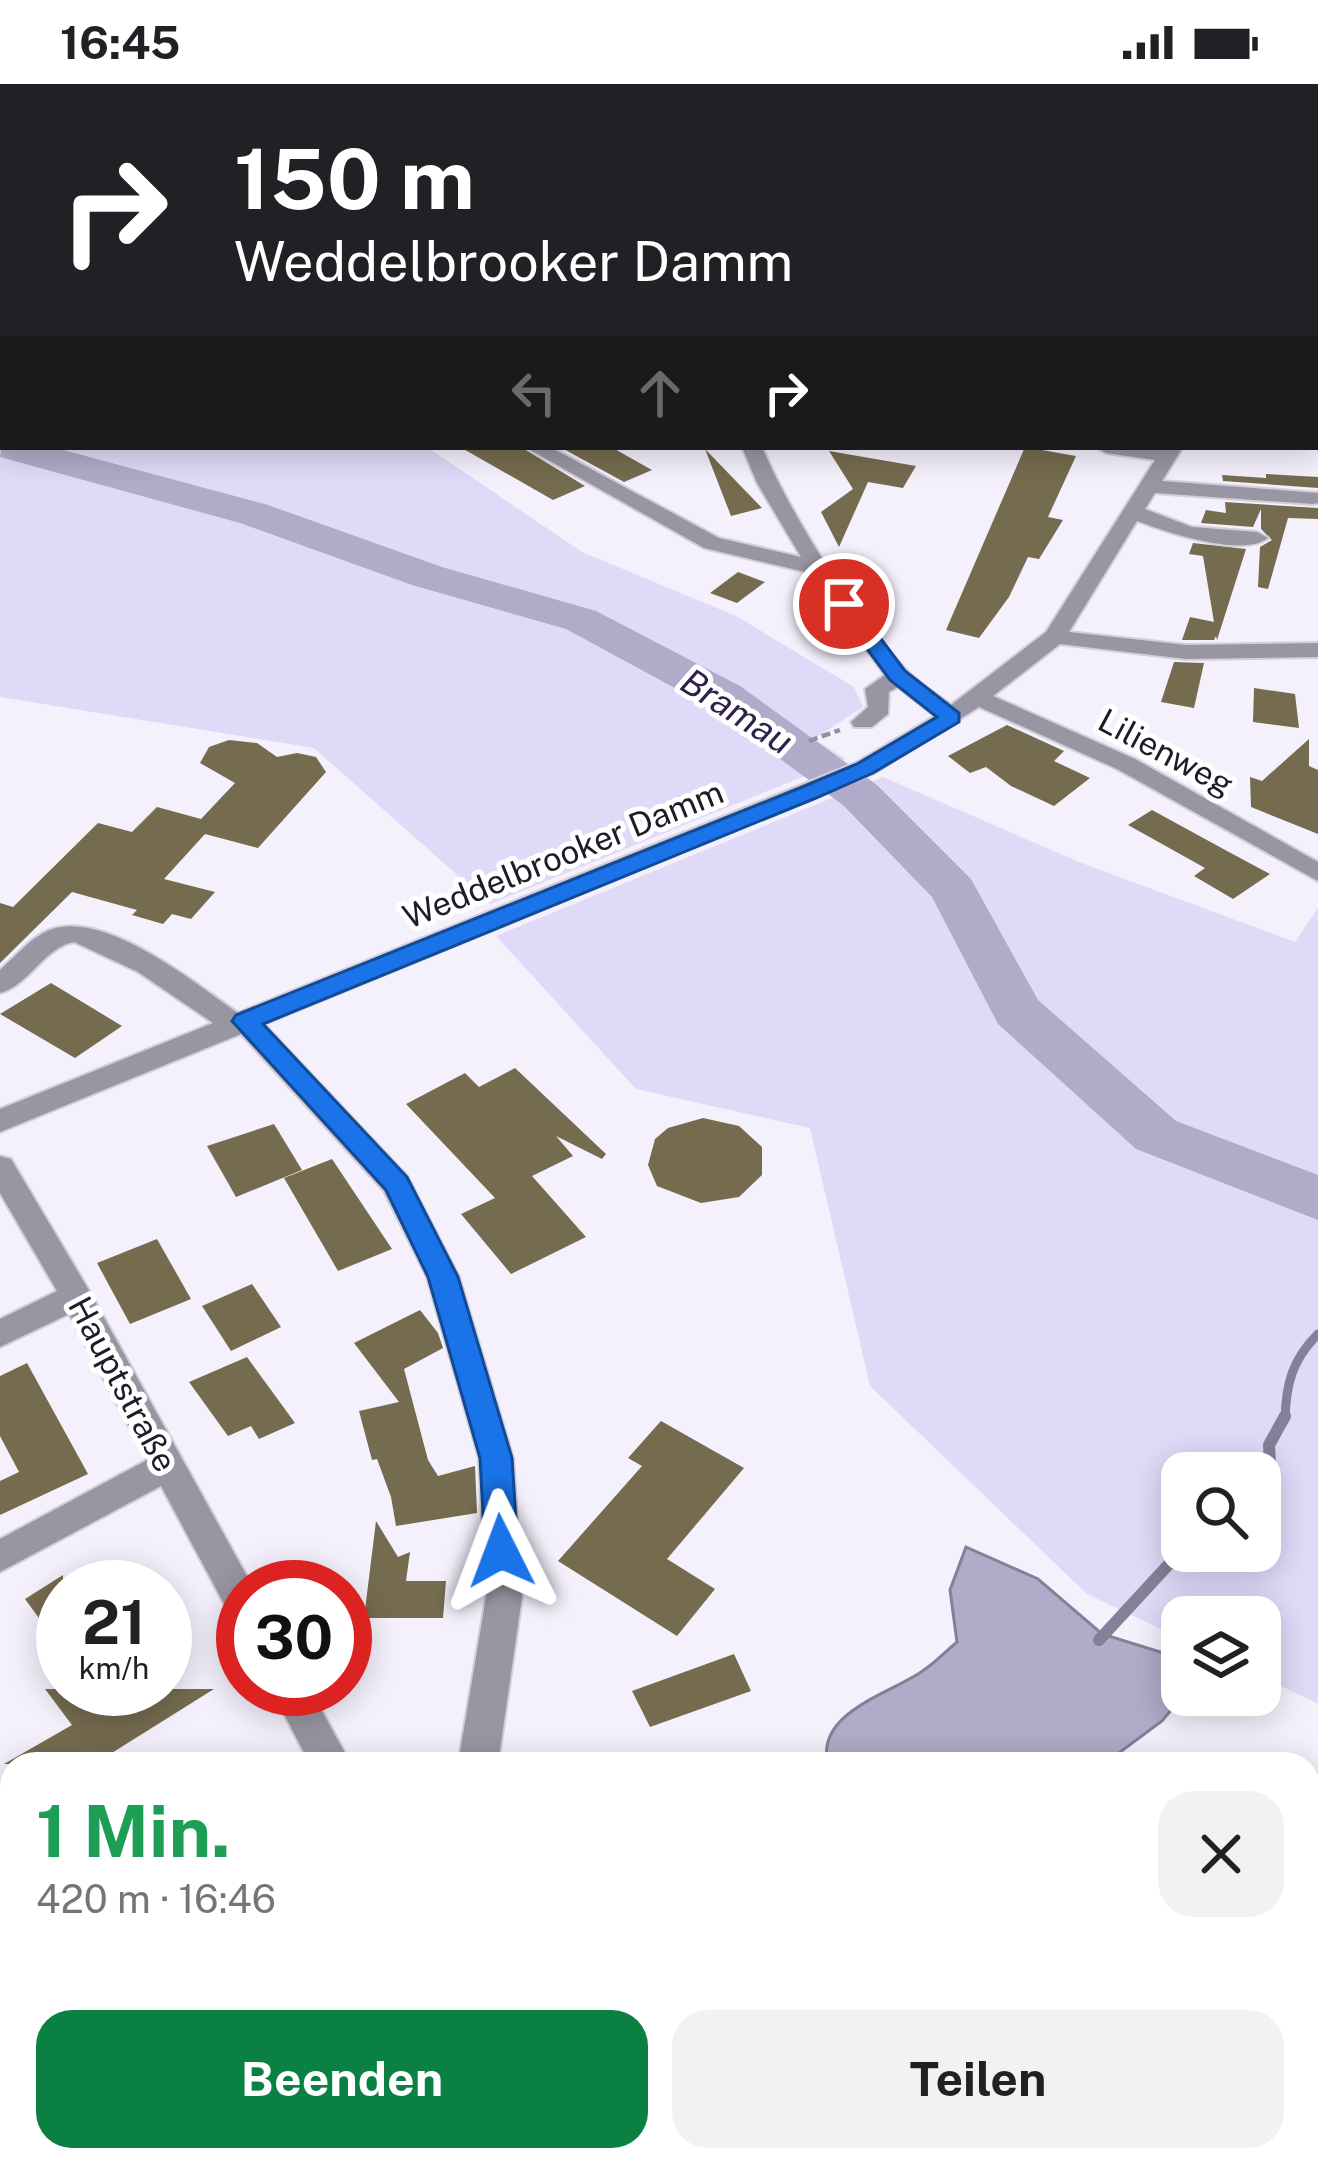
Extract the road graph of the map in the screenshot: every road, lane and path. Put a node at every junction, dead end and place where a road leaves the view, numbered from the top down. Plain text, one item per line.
1 (540, 450) edge
2 (753, 450) edge
3 (1170, 452) edge
4 (1148, 486) junction
5 (1313, 499) dead end
6 (1132, 512) junction
7 (1257, 538) dead end
8 (818, 568) junction
9 (1055, 636) junction
10 (1318, 650) edge
11 (899, 676) junction
12 (978, 698) junction
13 (951, 717) junction
14 (863, 722) dead end
15 (1318, 873) edge
16 (0, 984) edge
17 (241, 1023) junction
18 (0, 1121) edge
19 (0, 1167) edge
20 (10, 1210) edge
21 (76, 1296) junction
22 (0, 1334) edge
23 (167, 1466) junction
24 (0, 1557) edge
25 (219, 1560) edge
26 (305, 1716) edge
27 (324, 1752) edge
28 (480, 1752) edge

1 - 8 street
2 - 8 street
3 - 4 street, Weddelbrooker Damm
4 - 5 street
4 - 6 street, Weddelbrooker Damm
6 - 7 street
6 - 9 street, Weddelbrooker Damm
8 - 11 street
9 - 10 street
9 - 12 street, Weddelbrooker Damm
11 - 13 street
11 - 14 street
12 - 13 street, Weddelbrooker Damm
12 - 15 street, Lilienweg
13 - 17 street, Weddelbrooker Damm
16 - 17 street
17 - 18 street, Weddelbrooker Damm
17 - 28 street
19 - 20 street, Hauptstraße
20 - 21 street, Hauptstraße
21 - 22 street
21 - 23 street, Hauptstraße
23 - 24 street
23 - 25 street, Hauptstraße
26 - 27 street

